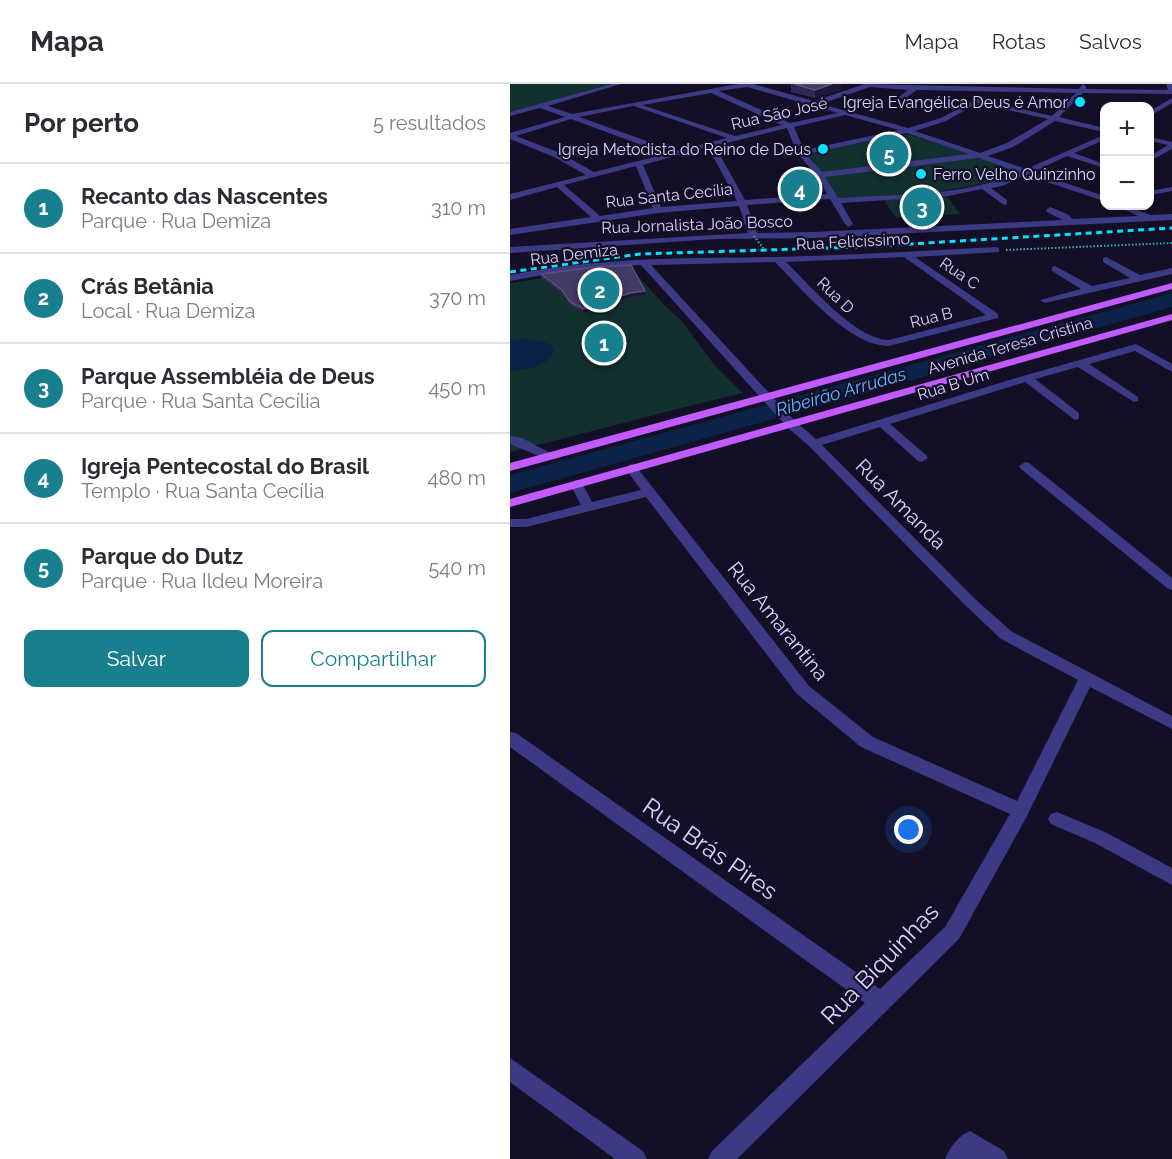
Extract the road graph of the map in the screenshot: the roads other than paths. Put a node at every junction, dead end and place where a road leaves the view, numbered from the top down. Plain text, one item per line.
1 (618, 84) edge
2 (747, 84) edge
3 (871, 84) edge
4 (1169, 84) edge
5 (1082, 87) edge
6 (915, 88) junction
7 (976, 88) junction
8 (712, 91) junction
9 (1172, 92) edge
10 (1172, 100) edge
11 (977, 101) junction
12 (922, 102) dead end
13 (633, 104) junction
14 (813, 104) junction
15 (542, 106) junction
16 (1154, 111) edge
17 (510, 114) edge
18 (845, 114) junction
19 (569, 117) junction
20 (1054, 118) junction
21 (790, 126) junction
22 (1100, 129) edge
23 (909, 131) junction
24 (510, 135) edge
25 (735, 138) junction
26 (1100, 139) edge
27 (1154, 140) edge
28 (1172, 145) edge
29 (711, 146) junction
30 (801, 153) junction
31 (1068, 154) junction
32 (677, 155) junction
33 (983, 155) junction
34 (1154, 156) edge
35 (639, 165) junction
36 (1100, 165) edge
37 (1028, 171) junction
38 (820, 175) junction
39 (596, 176) junction
40 (1154, 184) edge
41 (559, 185) junction
42 (984, 187) junction
43 (1170, 189) edge
44 (1154, 192) edge
45 (510, 197) edge
46 (1100, 198) edge
47 (834, 199) junction
48 (742, 203) junction
49 (1003, 204) dead end
50 (658, 210) junction
51 (1050, 210) dead end
52 (1131, 210) edge
53 (983, 213) dead end
54 (597, 218) junction
55 (1172, 218) edge
56 (1153, 219) junction
57 (510, 222) edge
58 (1072, 223) junction
59 (849, 224) dead end
60 (994, 226) junction
61 (520, 230) junction
62 (510, 232) edge
63 (754, 235) junction
64 (510, 250) edge
65 (996, 250) road end
66 (905, 254) junction
67 (778, 260) junction
68 (1106, 260) dead end
69 (642, 261) junction
70 (1055, 269) dead end
71 (1172, 271) edge
72 (510, 278) edge
73 (1137, 278) junction
74 (1172, 286) edge
75 (1089, 289) junction
76 (1045, 300) dead end
77 (991, 317) joint
78 (1172, 317) edge
79 (879, 344) joint
80 (1080, 363) junction
81 (1172, 369) edge
82 (1027, 378) junction
83 (1134, 399) dead end
84 (768, 400) junction
85 (1075, 416) dead end
86 (788, 421) junction
87 (882, 423) junction
88 (510, 440) edge
89 (814, 444) junction
90 (550, 456) junction
91 (922, 458) dead end
92 (1025, 466) dead end
93 (510, 467) edge
94 (631, 468) junction
95 (576, 484) junction
96 (649, 492) junction
97 (510, 503) edge
98 (589, 508) junction
99 (510, 523) edge
100 (1172, 585) edge
101 (1086, 679) junction
102 (1172, 723) edge
103 (510, 738) edge
104 (1021, 811) junction
105 (1057, 819) dead end
106 (1172, 877) edge
107 (881, 1002) junction
108 (510, 1069) edge
109 (634, 1159) edge
110 (720, 1159) edge
111 (957, 1159) edge
112 (996, 1159) edge

1 - 15 street
2 - 8 street
2 - 14 street
3 - 6 street
3 - 14 street
4 - 9 street
5 - 7 street
5 - 9 street
5 - 20 street
6 - 7 street
6 - 12 street
7 - 11 street
8 - 13 street
8 - 21 street
10 - 16 street
11 - 20 street
11 - 23 street
13 - 19 street
13 - 25 street
14 - 18 street
15 - 17 street
15 - 19 street
18 - 21 street, Rua São José
18 - 23 street
19 - 24 street
19 - 32 street
20 - 22 street
20 - 33 street
21 - 25 street, Rua São José
21 - 30 street
23 - 30 street
23 - 33 street
24 - 39 street
25 - 29 street, Rua São José
26 - 31 street, Rua Santa Cecília
27 - 28 street
28 - 34 street
29 - 32 street, Rua São José
29 - 48 street
30 - 38 street
31 - 36 street
31 - 37 street, Rua Santa Cecília
32 - 35 street, Rua São José
33 - 37 street
33 - 38 street
35 - 39 street, Rua São José
35 - 50 street
37 - 42 street, Rua Santa Cecília
37 - 46 street
38 - 47 street
39 - 41 street, Rua São José
40 - 43 street
41 - 45 street, Rua São José
41 - 54 street
42 - 47 street, Rua Santa Cecília
42 - 49 street
43 - 44 street
47 - 48 street, Rua Santa Cecília
47 - 59 street
48 - 50 street, Rua Santa Cecília
48 - 63 street
50 - 54 street, Rua Santa Cecília
51 - 58 street
52 - 56 street
53 - 60 street
54 - 61 street, Rua Santa Cecília
55 - 56 street, Rua Jornalista João Bosco
56 - 58 street, Rua Jornalista João Bosco
57 - 61 street
58 - 60 street, Rua Jornalista João Bosco
60 - 63 street, Rua Jornalista João Bosco
61 - 62 street, Rua Santa Cecília
63 - 64 street, Rua Jornalista João Bosco
65 - 66 street, Rua Felicíssimo
66 - 67 street, Rua Felicíssimo
66 - 77 street, Rua C
67 - 69 street, Rua Felicíssimo
67 - 79 street, Rua D
68 - 73 street
69 - 72 street, Rua Demiza
69 - 84 street, Rua Amanda
70 - 75 street
71 - 73 street
73 - 75 street
74 - 84 main road, Avenida Teresa Cristina
75 - 76 street
77 - 79 street, Rua B
78 - 86 main road, Avenida Teresa Cristina
80 - 81 street, Rua B Um
80 - 82 street, Rua B Um
80 - 83 street
82 - 85 street
82 - 87 street, Rua B Um
84 - 86 street, Rua Amanda
84 - 90 main road, Avenida Teresa Cristina
86 - 89 street, Rua Amanda
86 - 94 main road, Avenida Teresa Cristina
87 - 89 street, Rua B Um
87 - 91 street
88 - 90 street
89 - 101 street, Rua Amanda
90 - 93 main road, Avenida Teresa Cristina
92 - 100 street
94 - 95 main road, Avenida Teresa Cristina
94 - 96 street, Rua Amarantina
95 - 97 main road, Avenida Teresa Cristina
95 - 98 street
96 - 98 street
96 - 104 street, Rua Amarantina
98 - 99 street
101 - 102 street, Rua Amanda
101 - 104 street, Rua Biquinhas
103 - 107 street, Rua Brás Pires
104 - 107 street, Rua Biquinhas
105 - 106 street
107 - 110 street, Rua Biquinhas
108 - 109 street
111 - 112 street

